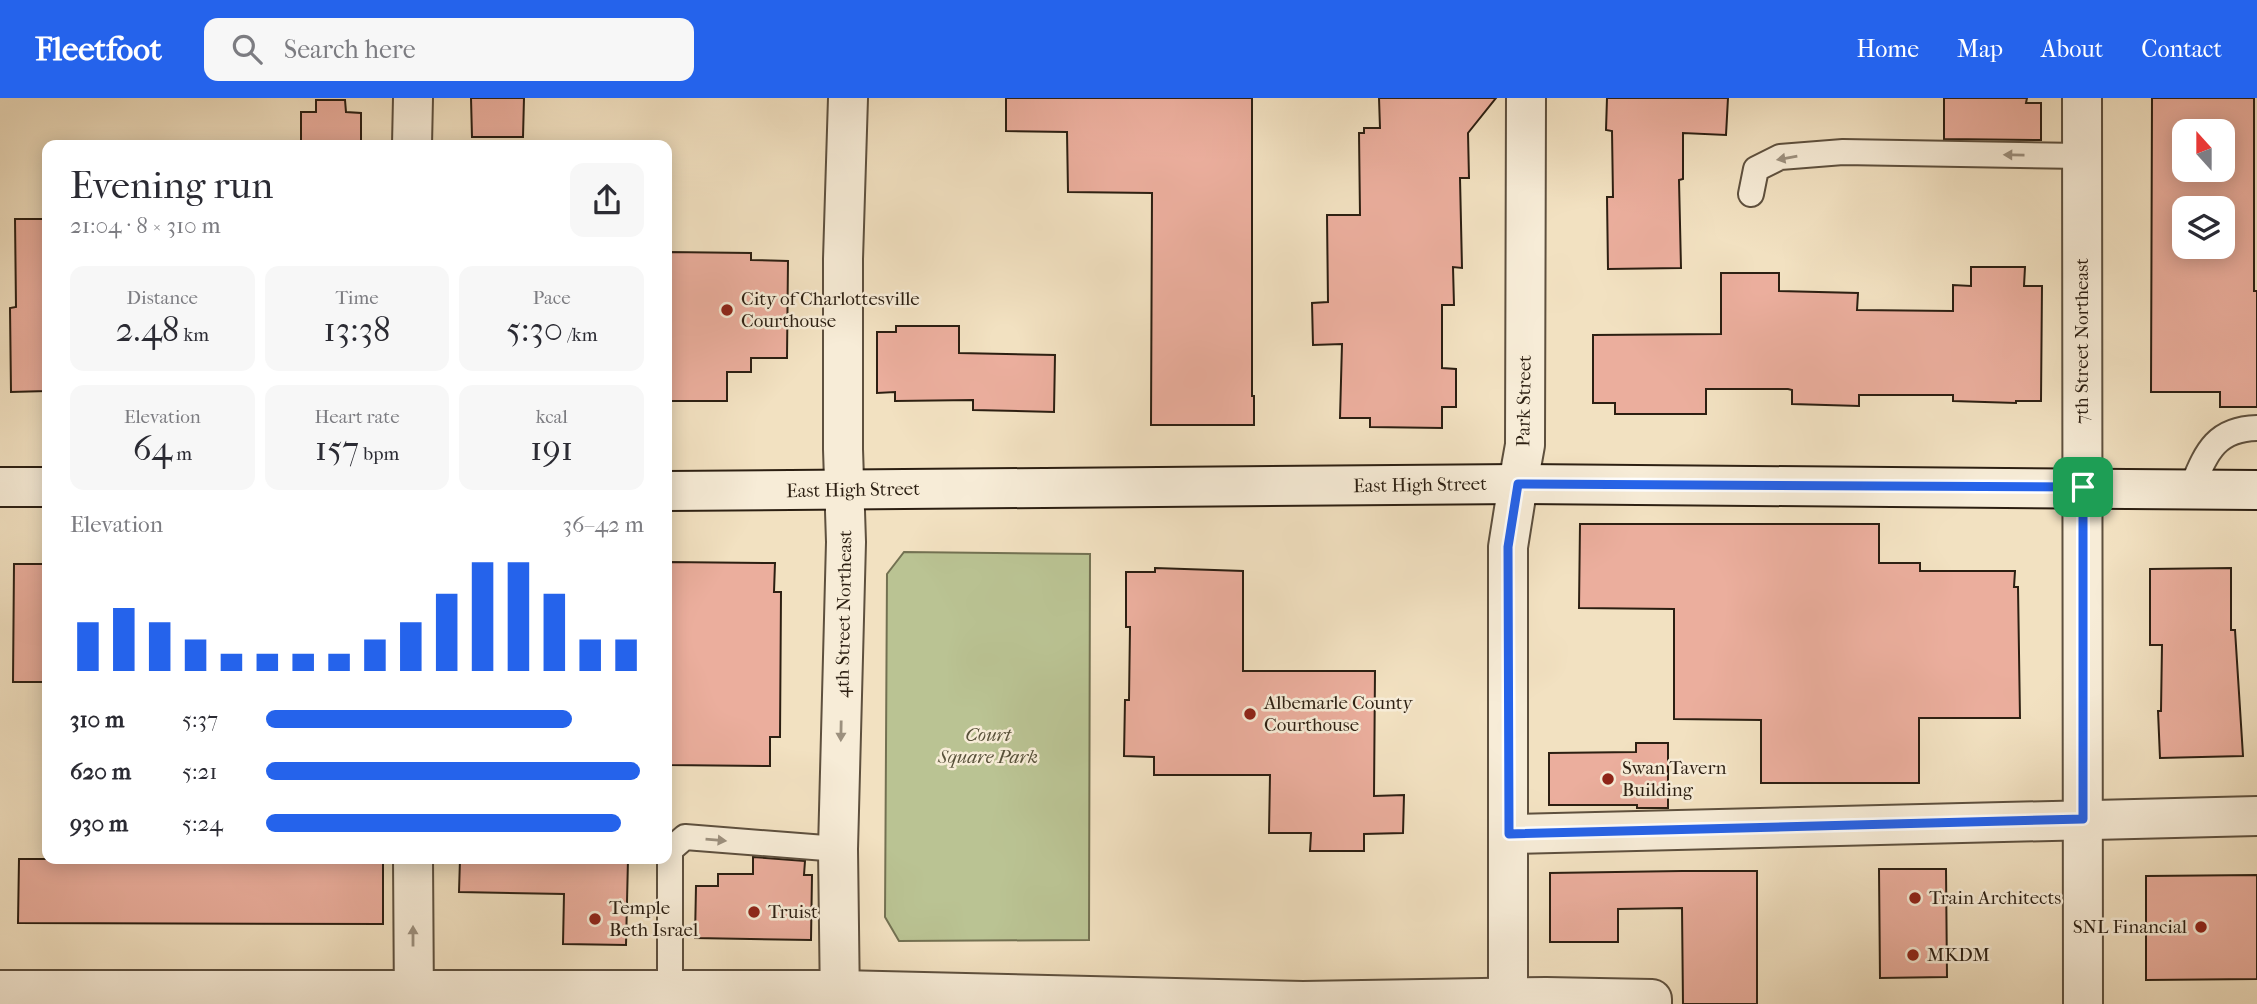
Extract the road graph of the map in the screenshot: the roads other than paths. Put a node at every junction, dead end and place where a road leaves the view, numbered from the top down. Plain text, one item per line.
1 (413, 98) edge
2 (848, 98) edge
3 (1526, 98) edge
4 (2082, 98) edge
5 (412, 140) edge
6 (2082, 156) junction
7 (1751, 194) dead end
8 (2257, 428) edge
9 (1518, 484) junction
10 (0, 486) edge
11 (42, 487) edge
12 (2083, 487) junction
13 (2191, 489) junction
14 (2257, 490) edge
15 (672, 491) edge
16 (843, 491) junction
17 (2257, 816) edge
18 (2083, 819) junction
19 (1509, 834) junction
20 (672, 847) edge
21 (838, 849) junction
22 (413, 864) edge
23 (670, 864) edge
24 (0, 990) edge
25 (670, 990) junction
26 (413, 997) edge
27 (840, 997) edge
28 (1508, 998) junction
29 (1652, 1001) edge
30 (1279, 1002) edge
31 (2083, 1004) edge

1 - 5 street
2 - 16 street, 4th Street Northeast
3 - 9 street, Park Street
4 - 6 street, 7th Street Northeast
6 -> 7 lane
6 - 12 street, 7th Street Northeast
8 - 13 lane
9 - 12 street, East High Street
9 - 16 street, East High Street
9 - 19 street, Park Street
10 - 11 street
12 - 13 street, East High Street
12 - 18 street, 7th Street Northeast
13 - 14 street, East High Street
15 - 16 street, East High Street
16 -> 21 street, 4th Street Northeast
17 - 18 street
18 - 19 street
18 - 31 street, 7th Street Northeast
19 - 28 street, Park Street
20 -> 21 lane
21 - 27 street, 4th Street Northeast
26 -> 22 street
25 -> 23 lane
24 - 26 street
25 - 26 street
25 - 27 street
27 - 30 street
28 - 29 street
28 - 30 street

